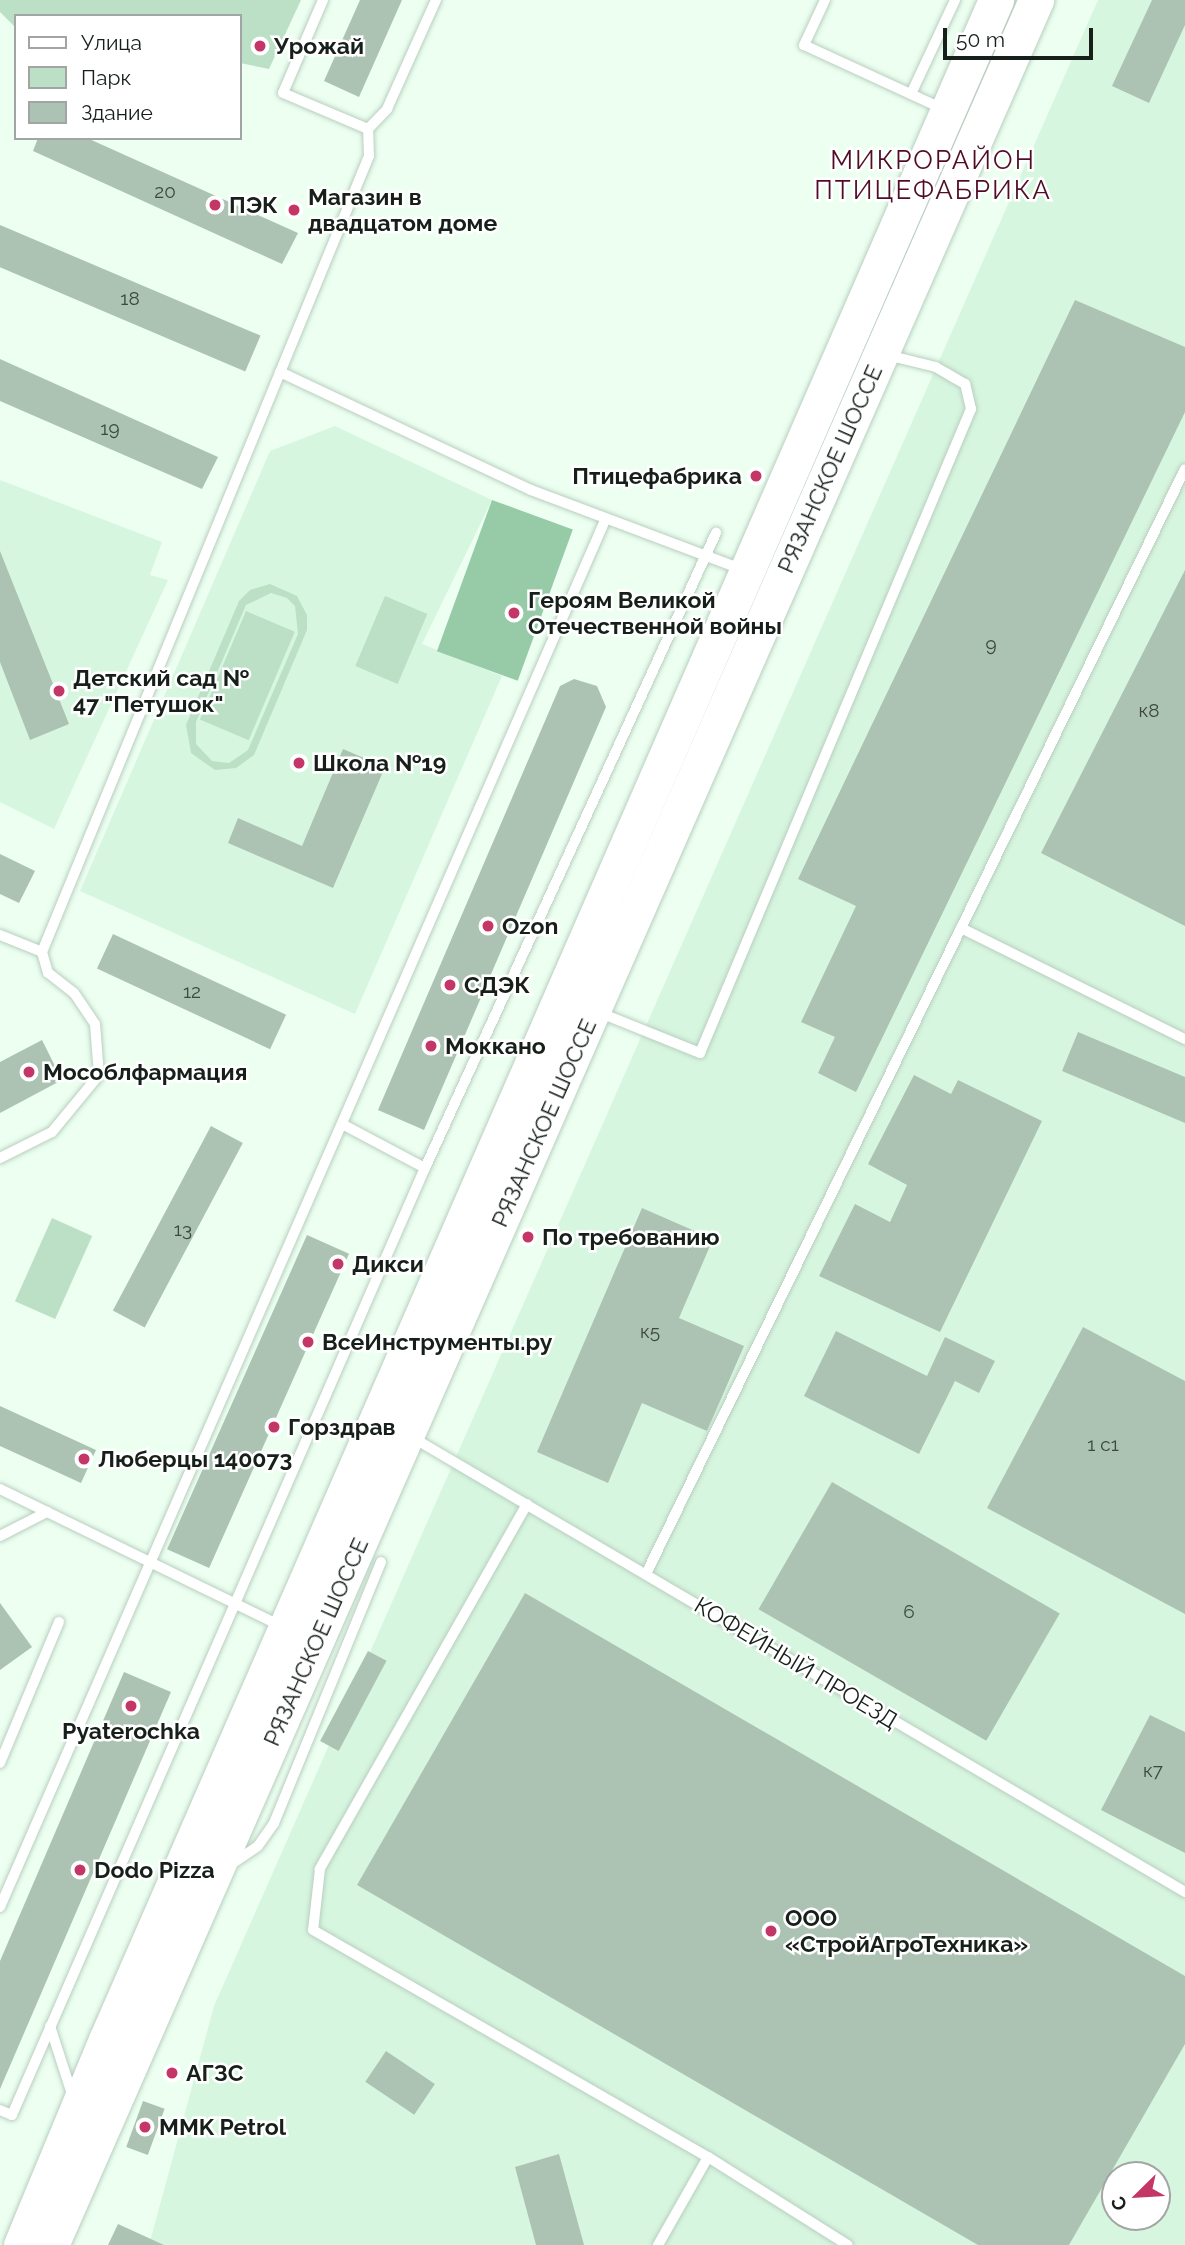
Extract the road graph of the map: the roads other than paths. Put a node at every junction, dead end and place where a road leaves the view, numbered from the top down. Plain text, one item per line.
1 (323, 0) edge
2 (436, 0) edge
3 (825, 0) edge
4 (954, 0) edge
5 (996, 0) edge
6 (1036, 0) edge
7 (911, 94) junction
8 (948, 111) junction
9 (368, 129) junction
10 (881, 353) junction
11 (280, 372) junction
12 (1185, 470) edge
13 (606, 518) junction
14 (716, 533) dead end
15 (705, 555) junction
16 (746, 570) junction
17 (961, 928) junction
18 (0, 935) edge
19 (42, 952) junction
20 (593, 1010) junction
21 (1185, 1039) edge
22 (342, 1124) junction
23 (0, 1158) edge
24 (425, 1168) junction
25 (407, 1434) junction
26 (0, 1489) edge
27 (527, 1504) junction
28 (47, 1512) junction
29 (0, 1536) edge
30 (149, 1561) junction
31 (381, 1562) dead end
32 (646, 1574) junction
33 (235, 1604) junction
34 (59, 1622) dead end
35 (285, 1628) junction
36 (0, 1763) edge
37 (216, 1871) junction
38 (1185, 1892) edge
39 (0, 1907) edge
40 (50, 2026) junction
41 (0, 2109) edge
42 (77, 2109) junction
43 (708, 2157) junction
44 (21, 2245) edge
45 (51, 2245) edge
46 (658, 2245) edge
47 (848, 2245) edge

1 - 9 lane
2 - 9 lane
3 - 7 lane
4 - 7 lane
5 - 8 main road, РЯЗАНСКОЕ ШОССЕ
6 - 10 main road, РЯЗАНСКОЕ ШОССЕ
7 - 8 lane
8 - 16 main road, РЯЗАНСКОЕ ШОССЕ
9 - 11 lane
10 - 20 main road, РЯЗАНСКОЕ ШОССЕ
10 - 20 lane
11 - 13 lane
11 - 19 lane
12 - 17 lane
13 - 15 lane
13 - 22 lane
14 - 15 lane
15 - 16 lane
15 - 24 lane
16 - 35 main road, РЯЗАНСКОЕ ШОССЕ
17 - 21 lane
17 - 32 lane
18 - 19 lane
19 - 23 lane
20 - 25 main road, РЯЗАНСКОЕ ШОССЕ
22 - 24 lane
22 - 30 lane
24 - 33 lane
25 - 27 lane, КОФЕЙНЫЙ ПРОЕЗД
25 - 37 main road, РЯЗАНСКОЕ ШОССЕ
26 - 28 lane
27 - 32 lane, КОФЕЙНЫЙ ПРОЕЗД
27 - 43 lane
28 - 29 lane
28 - 30 lane
30 - 33 lane
30 - 39 lane
31 - 37 lane
32 - 38 lane, КОФЕЙНЫЙ ПРОЕЗД
33 - 35 lane
33 - 40 lane
34 - 36 lane
35 - 42 main road, РЯЗАНСКОЕ ШОССЕ
37 - 45 main road, РЯЗАНСКОЕ ШОССЕ
40 - 41 lane
40 - 42 lane
42 - 44 main road, РЯЗАНСКОЕ ШОССЕ
43 - 46 lane
43 - 47 lane

